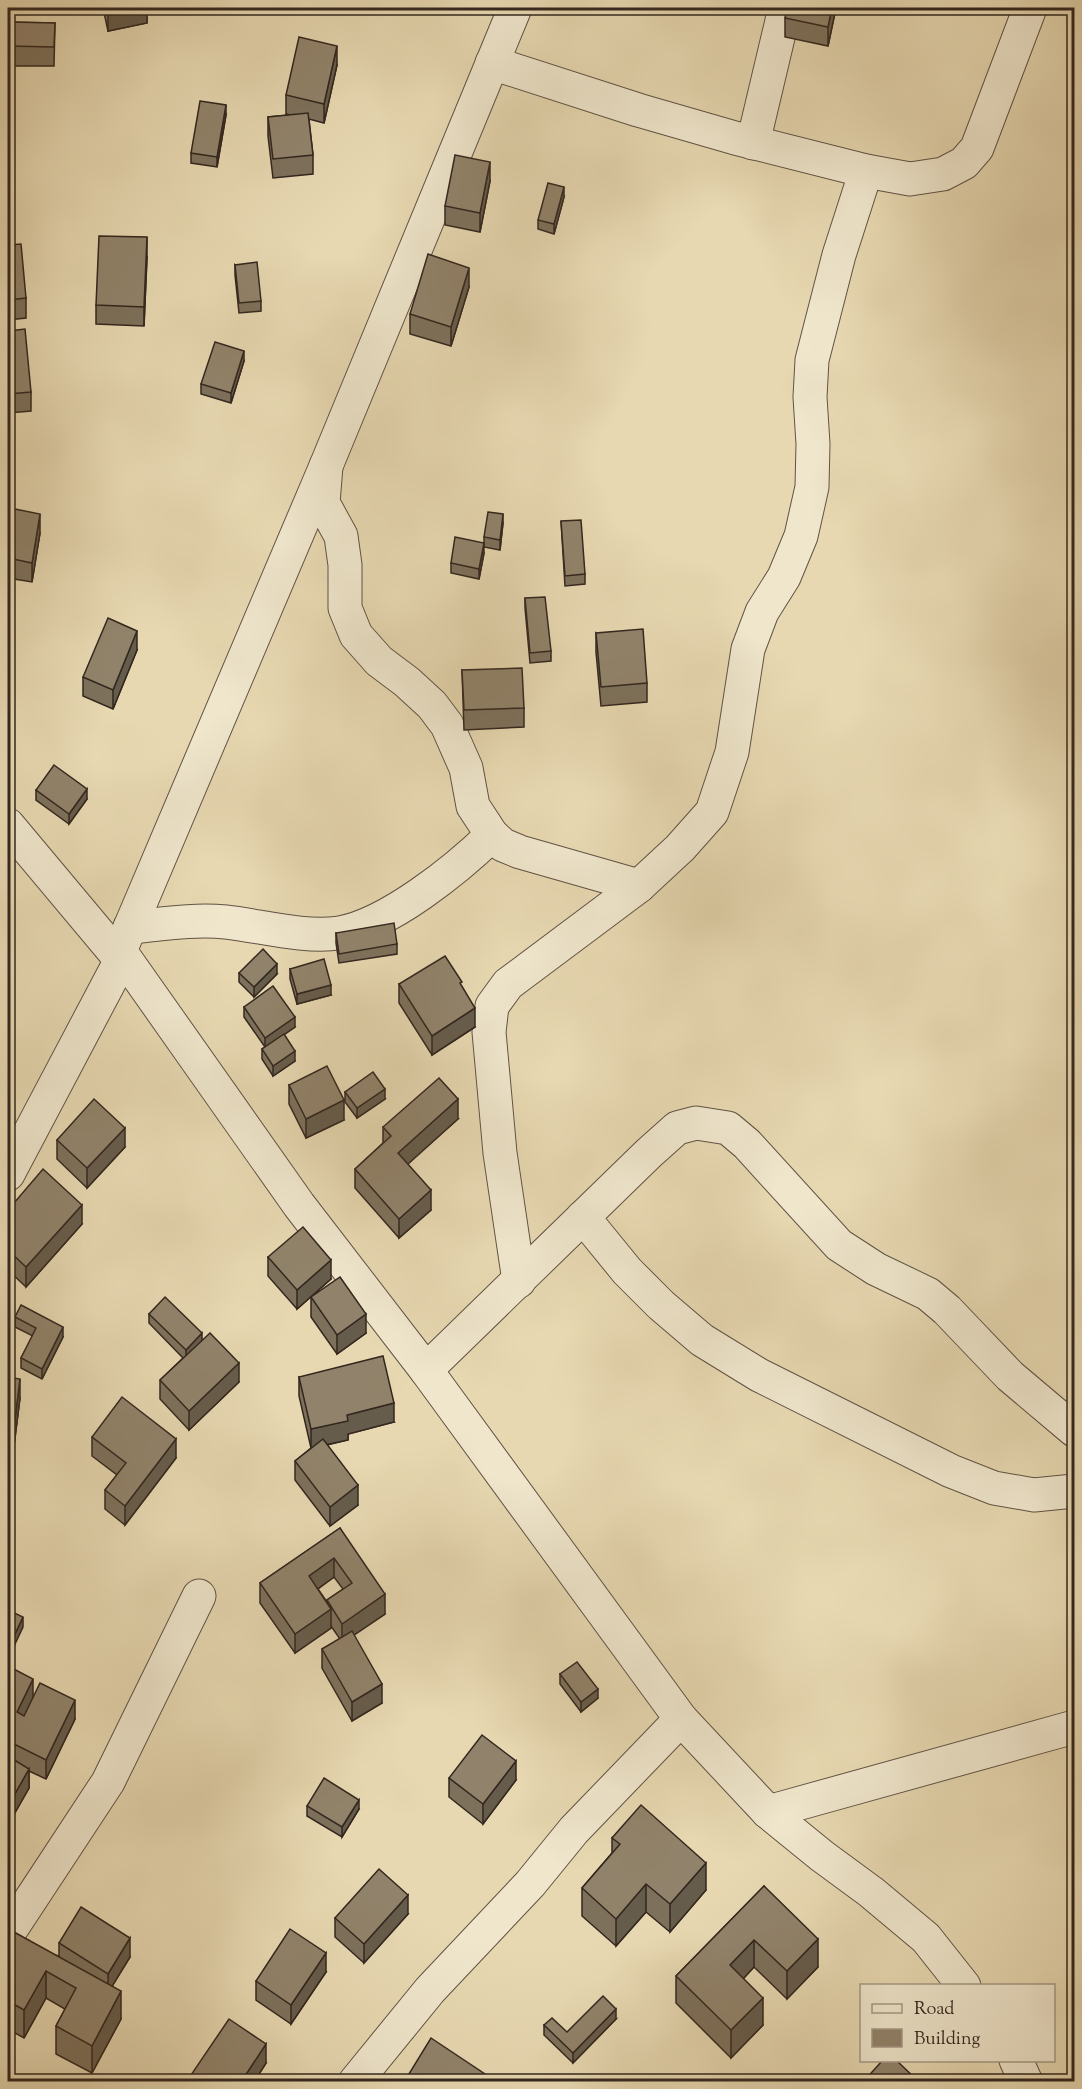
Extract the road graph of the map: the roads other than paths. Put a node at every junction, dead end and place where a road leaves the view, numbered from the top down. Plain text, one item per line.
1 (515, 8) edge
2 (785, 8) edge
3 (1030, 8) edge
4 (492, 63) junction
5 (753, 143) junction
6 (866, 171) junction
7 (326, 466) junction
8 (8, 825) edge
9 (492, 836) junction
10 (639, 886) junction
11 (124, 946) junction
12 (8, 1174) edge
13 (583, 1217) junction
14 (519, 1281) junction
15 (426, 1370) junction
16 (1074, 1430) edge
17 (1074, 1491) edge
18 (199, 1596) dead end
19 (681, 1719) junction
20 (1074, 1727) edge
21 (768, 1812) junction
22 (8, 1934) edge
23 (962, 1984) edge
24 (1016, 2062) edge
25 (354, 2082) edge
26 (1026, 2082) edge

1 - 4 street
2 - 5 street
3 - 6 street
4 - 5 street
4 - 7 street
5 - 6 street
6 - 10 street
7 - 9 street
7 - 11 street
8 - 11 street
9 - 10 street
9 - 11 street
10 - 14 street
11 - 12 street
11 - 15 street
13 - 14 street
13 - 16 street
13 - 17 street
14 - 15 street
15 - 19 street
18 - 22 street
19 - 21 street
19 - 25 street
20 - 21 street
21 - 23 street
24 - 26 street

